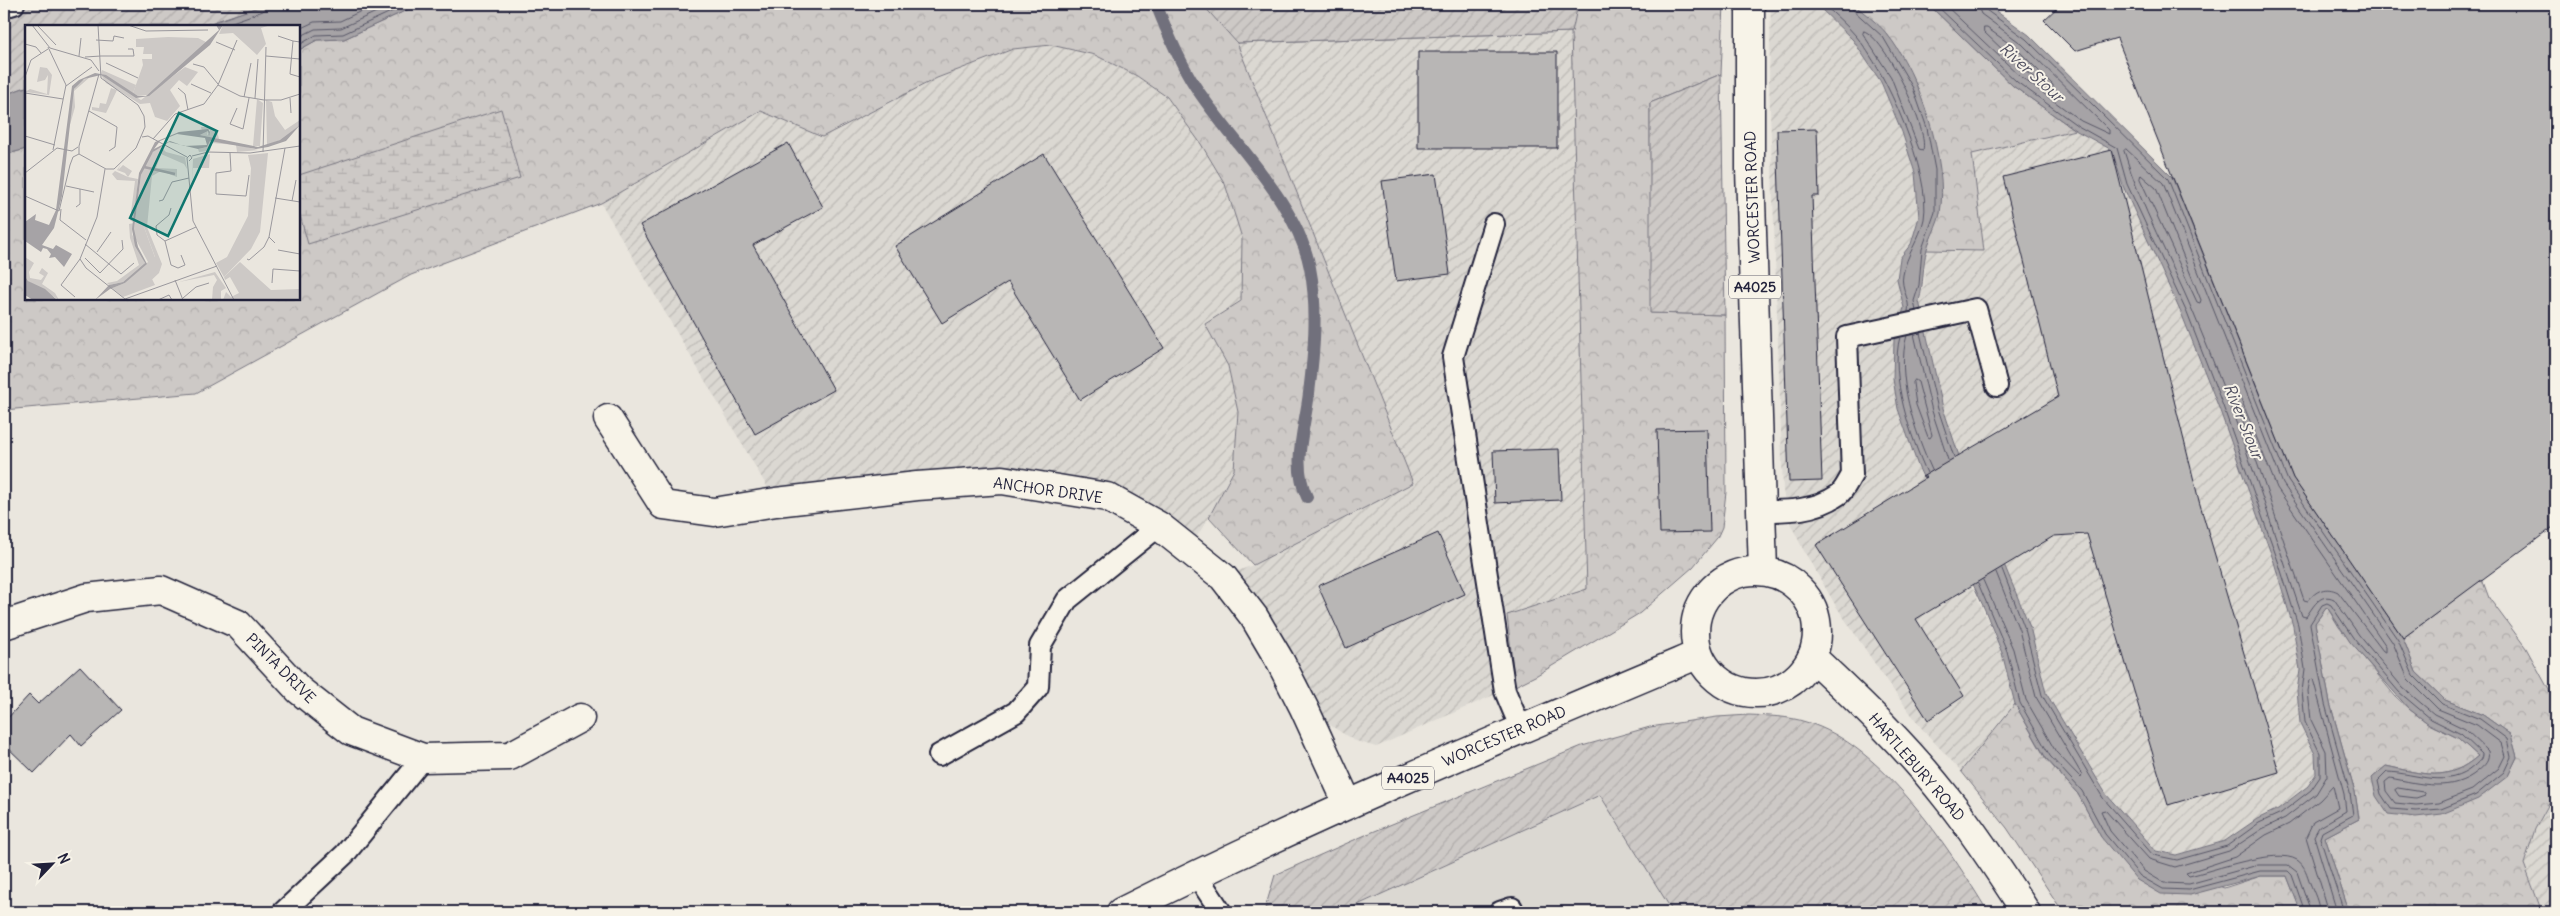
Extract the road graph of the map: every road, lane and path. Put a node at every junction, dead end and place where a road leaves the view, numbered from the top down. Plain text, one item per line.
1 (14, 4) edge
2 (1750, 4) edge
3 (4, 7) edge
4 (1494, 224) dead end
5 (1997, 386) dead end
6 (608, 419) dead end
7 (1761, 511) junction
8 (1159, 526) junction
9 (1763, 571) junction
10 (4, 625) edge
11 (1699, 654) junction
12 (1812, 657) junction
13 (580, 718) dead end
14 (1521, 729) junction
15 (940, 755) dead end
16 (423, 758) junction
17 (1348, 804) junction
18 (1196, 874) junction
19 (283, 912) edge
20 (1121, 912) edge
21 (1221, 912) edge
22 (2026, 912) edge

1 - 3 lane
2 - 7 main road, WORCESTER ROAD / A4025
4 - 14 lane
5 - 7 lane
6 - 8 main road, ANCHOR DRIVE
7 - 9 main road, WORCESTER ROAD / A4025
8 - 15 lane
8 - 17 main road, ANCHOR DRIVE
9 - 11 main road
9 - 12 main road
10 - 16 main road, PINTA DRIVE
11 - 12 main road
11 - 14 main road, WORCESTER ROAD / A4025
12 - 22 main road, HARTLEBURY ROAD
13 - 16 main road, PINTA DRIVE
14 - 17 main road, WORCESTER ROAD / A4025
16 - 19 lane
17 - 18 main road, WORCESTER ROAD / A4025
18 - 20 main road, WORCESTER ROAD / A4025
18 - 21 lane

